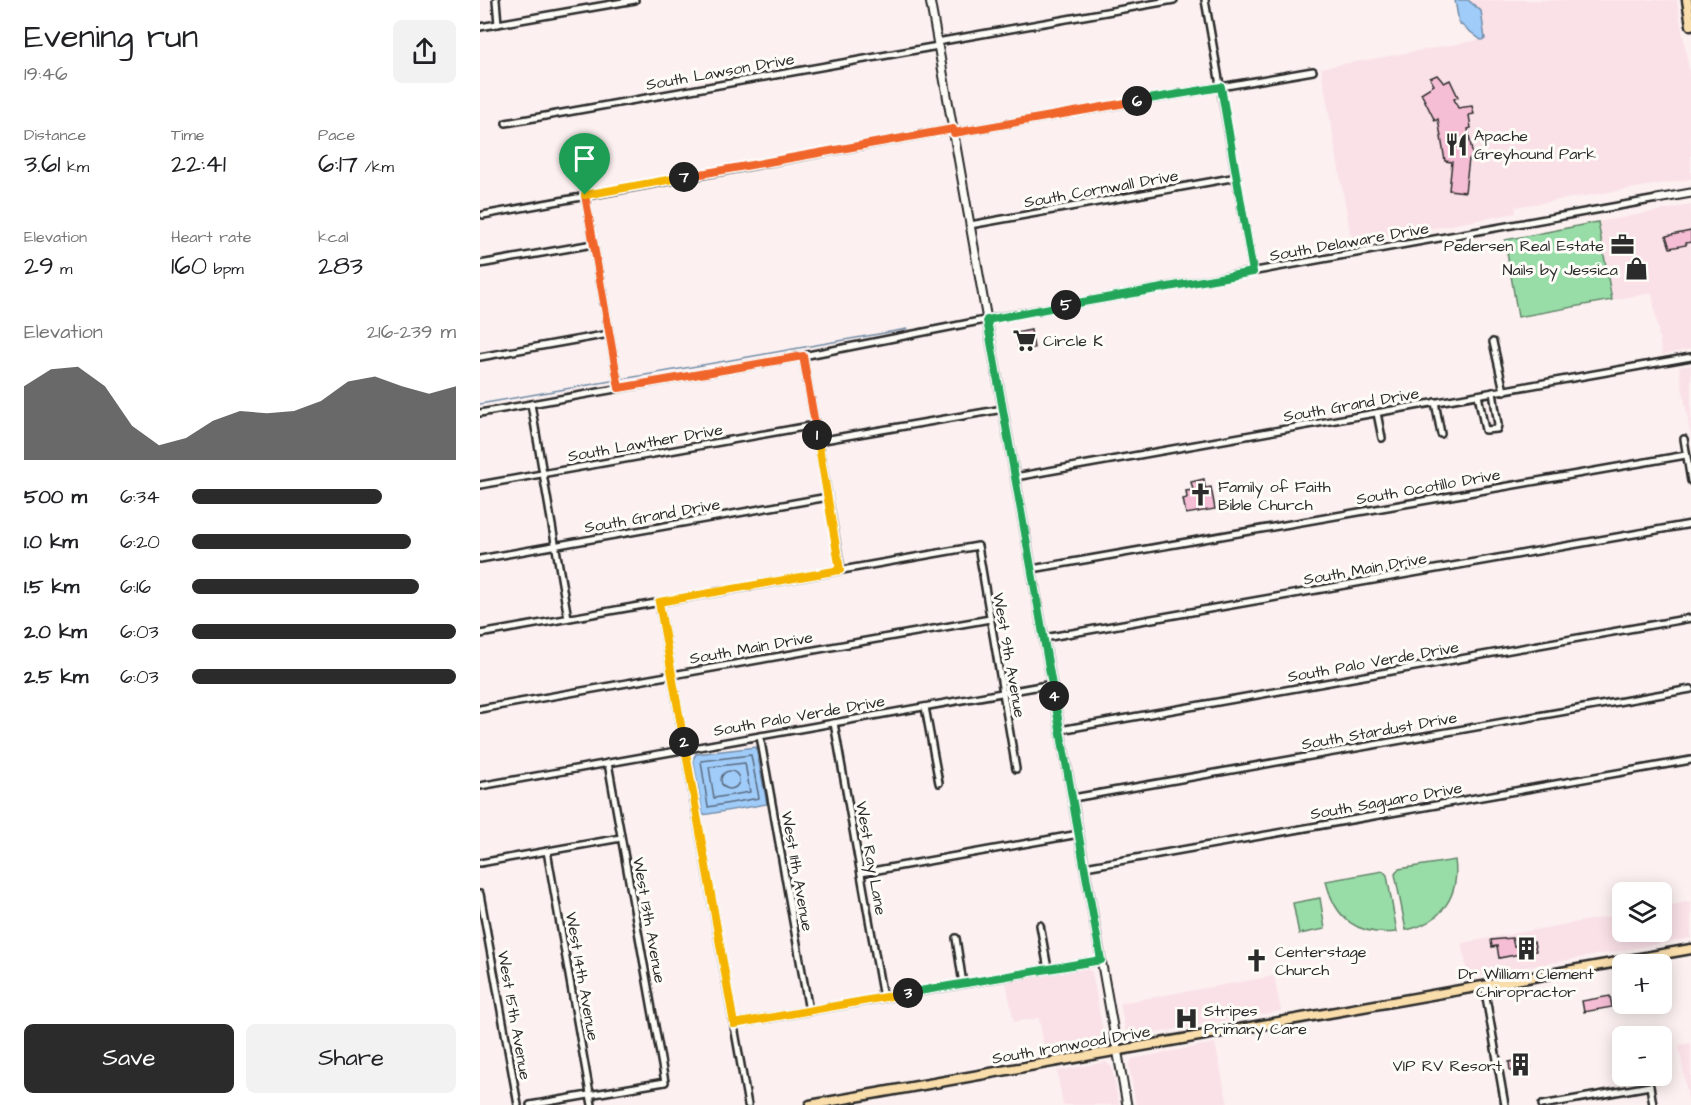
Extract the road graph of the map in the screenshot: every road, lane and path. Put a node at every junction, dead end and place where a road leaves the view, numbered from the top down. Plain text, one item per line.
1 (496, 0) edge
2 (635, 0) edge
3 (930, 0) edge
4 (1174, 0) edge
5 (1205, 0) edge
6 (1687, 0) edge
7 (1690, 11) edge
8 (498, 24) junction
9 (1691, 25) edge
10 (480, 27) edge
11 (938, 44) junction
12 (1313, 71) dead end
13 (1221, 87) junction
14 (506, 123) dead end
15 (953, 131) junction
16 (1237, 177) junction
17 (1691, 193) edge
18 (585, 195) junction
19 (1657, 199) joint
20 (483, 215) dead end
21 (970, 225) junction
22 (593, 244) junction
23 (480, 264) edge
24 (1253, 272) junction
25 (987, 320) junction
26 (609, 334) junction
27 (1493, 342) dead end
28 (803, 356) junction
29 (480, 357) edge
30 (1691, 357) edge
31 (618, 382) junction
32 (1504, 391) junction
33 (1493, 392) junction
34 (1478, 395) junction
35 (1435, 402) junction
36 (531, 404) junction
37 (1003, 409) junction
38 (480, 413) edge
39 (1377, 413) junction
40 (815, 425) junction
41 (1441, 434) dead end
42 (1382, 438) dead end
43 (1684, 439) dead end
44 (818, 441) junction
45 (1686, 454) junction
46 (543, 474) junction
47 (1015, 477) junction
48 (1691, 481) edge
49 (480, 485) edge
50 (828, 497) junction
51 (1691, 524) edge
52 (556, 546) junction
53 (480, 559) edge
54 (840, 570) junction
55 (1032, 570) junction
56 (659, 602) junction
57 (568, 618) junction
58 (1691, 618) edge
59 (990, 619) junction
60 (480, 634) edge
61 (1044, 638) junction
62 (672, 675) junction
63 (1052, 684) junction
64 (1691, 689) edge
65 (1003, 693) junction
66 (925, 707) junction
67 (480, 709) edge
68 (834, 723) junction
69 (1060, 730) junction
70 (760, 736) junction
71 (685, 749) junction
72 (1691, 760) edge
73 (608, 763) junction
74 (1016, 769) dead end
75 (939, 783) dead end
76 (480, 786) edge
77 (1072, 798) junction
78 (1079, 834) junction
79 (621, 838) junction
80 (547, 851) junction
81 (480, 862) edge
82 (1085, 867) junction
83 (861, 873) junction
84 (480, 894) edge
85 (1040, 925) dead end
86 (956, 939) dead end
87 (1691, 949) edge
88 (1101, 960) junction
89 (1048, 969) junction
90 (963, 984) junction
91 (1484, 986) junction
92 (883, 998) junction
93 (809, 1011) junction
94 (734, 1024) junction
95 (1118, 1051) junction
96 (591, 1094) junction
97 (518, 1105) edge
98 (530, 1105) edge
99 (592, 1105) edge
100 (748, 1105) edge
101 (810, 1105) edge
102 (1127, 1105) edge
103 (1505, 1105) edge
104 (1542, 1105) edge
105 (1653, 1105) edge

1 - 8 street
2 - 8 street
3 - 11 main road
4 - 11 street, South Lawson Drive
5 - 13 street
6 - 7 main road
7 - 9 main road
8 - 10 street
11 - 14 street, South Lawson Drive
11 - 15 main road
12 - 13 street
13 - 15 street
13 - 16 street
15 - 18 street
15 - 21 main road
16 - 21 street, South Cornwall Drive
16 - 24 street
17 - 19 main road, South Delaware Drive
18 - 20 street
18 - 22 street
19 - 24 street, South Delaware Drive
21 - 25 main road
22 - 23 street
22 - 26 street
24 - 25 street, South Delaware Drive
25 - 28 street, South Delaware Drive
25 - 37 main road
26 - 29 street
26 - 31 street
27 - 32 street
28 - 31 street, South Delaware Drive
28 - 40 street
30 - 32 street, South Grand Drive
31 - 36 street, South Delaware Drive
32 - 33 street, South Grand Drive
33 - 34 street, South Grand Drive
33 - 34 street
34 - 35 street, South Grand Drive
35 - 39 street, South Grand Drive
35 - 41 street
36 - 38 street, South Delaware Drive
36 - 46 street
37 - 44 street
37 - 47 main road
39 - 42 street
39 - 47 street, South Grand Drive
40 - 44 street
40 - 46 street, South Lawther Drive
43 - 45 street
44 - 50 street
45 - 48 street
45 - 55 street, South Ocotillo Drive
46 - 49 street, South Lawther Drive
46 - 52 street
47 - 55 main road
50 - 52 street, South Grand Drive
50 - 54 street
51 - 61 street, South Main Drive
52 - 53 street, South Grand Drive
52 - 57 street
54 - 56 street
54 - 59 street, West 9th Avenue
55 - 61 main road
56 - 57 street
56 - 62 street
57 - 60 street
58 - 69 street, South Palo Verde Drive
59 - 62 street, South Main Drive
59 - 65 street, West 9th Avenue
61 - 63 main road
62 - 67 street, South Main Drive
62 - 71 street
63 - 65 street, South Palo Verde Drive
63 - 69 main road
64 - 77 street, South Stardust Drive
65 - 66 street, South Palo Verde Drive
65 - 74 street, West 9th Avenue
66 - 68 street, South Palo Verde Drive
66 - 75 street
68 - 70 street, South Palo Verde Drive
68 - 83 street, West Ray Lane
69 - 77 main road
70 - 71 street, South Palo Verde Drive
70 - 93 street, West 11th Avenue
71 - 73 street, South Palo Verde Drive
71 - 94 street
72 - 82 street, South Saguaro Drive
73 - 76 street, South Palo Verde Drive
73 - 79 street, West 13th Avenue
77 - 78 main road
78 - 82 main road
78 - 83 street
79 - 80 street
79 - 96 street, West 13th Avenue
80 - 81 street
80 - 96 street, West 14th Avenue
82 - 88 main road
83 - 92 street, West Ray Lane
84 - 97 street, West 15th Avenue
85 - 89 street
86 - 90 street
87 - 91 main road, South Ironwood Drive
88 - 89 street
88 - 95 main road
89 - 90 street
90 - 92 street
91 - 95 main road, South Ironwood Drive
91 - 103 street
92 - 93 street
93 - 94 street
94 - 100 street
95 - 101 main road, South Ironwood Drive
95 - 102 main road
96 - 98 street
96 - 99 street, West 14th Avenue
104 - 105 street

